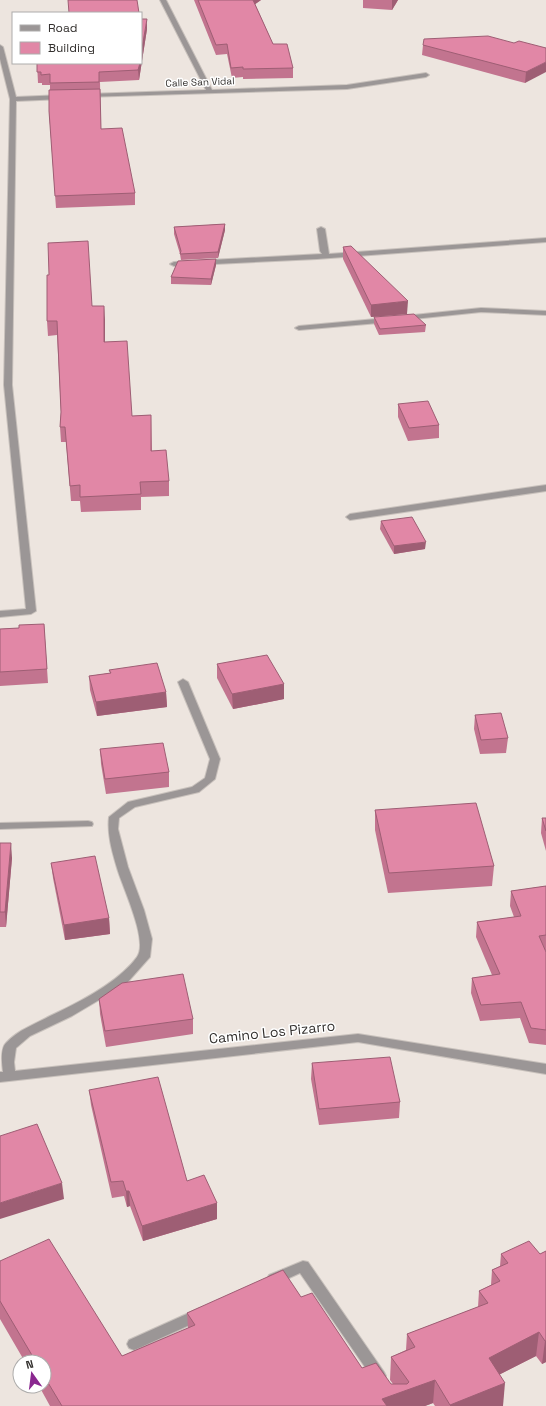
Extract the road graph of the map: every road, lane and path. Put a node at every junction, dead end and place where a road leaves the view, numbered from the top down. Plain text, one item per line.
1 (163, 0) edge
2 (0, 47) edge
3 (426, 76) dead end
4 (210, 92) junction
5 (68, 97) edge
6 (76, 97) edge
7 (13, 99) junction
8 (321, 229) dead end
9 (546, 240) edge
10 (327, 256) junction
11 (174, 264) dead end
12 (546, 313) edge
13 (299, 328) dead end
14 (4, 385) edge
15 (546, 488) edge
16 (350, 517) dead end
17 (0, 614) edge
18 (184, 682) dead end
19 (88, 824) dead end
20 (0, 826) edge
21 (546, 1069) edge
22 (5, 1077) edge
23 (261, 1285) edge
24 (212, 1308) edge
25 (134, 1344) dead end
26 (386, 1387) edge

1 - 4 street
2 - 7 street
3 - 4 street, Calle San Vidal
4 - 6 street, Calle San Vidal
5 - 7 street
7 - 14 street
8 - 10 street
9 - 10 street
10 - 11 street
12 - 13 street
14 - 17 street
15 - 16 street
18 - 22 street
19 - 20 street
21 - 22 street, Camino Los Pizarro
23 - 26 street
24 - 25 street

